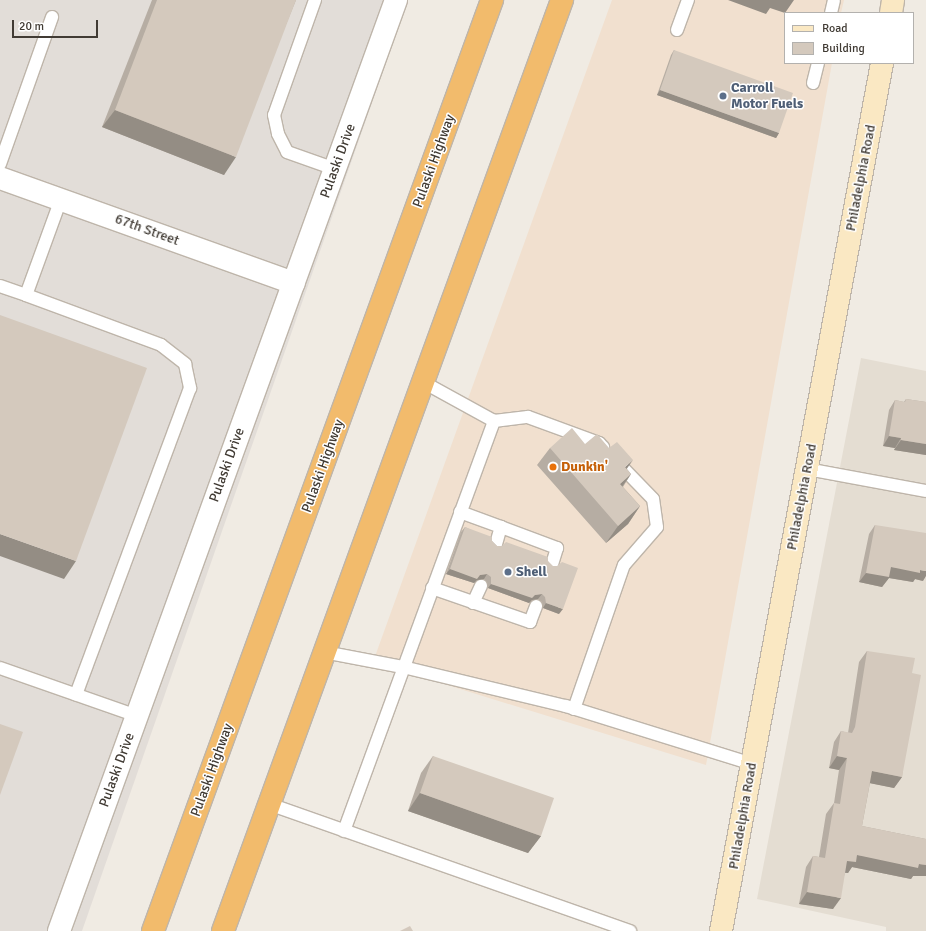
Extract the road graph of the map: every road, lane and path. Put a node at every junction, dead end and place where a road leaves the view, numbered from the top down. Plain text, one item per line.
1 (315, 0) edge
2 (396, 0) edge
3 (492, 0) edge
4 (562, 0) edge
5 (688, 0) edge
6 (834, 0) edge
7 (893, 0) edge
8 (831, 12) edge
9 (891, 12) edge
10 (52, 17) dead end
11 (677, 30) dead end
12 (818, 64) edge
13 (882, 64) edge
14 (813, 83) dead end
15 (0, 164) edge
16 (335, 168) junction
17 (0, 178) edge
18 (61, 199) junction
19 (294, 283) junction
20 (0, 286) edge
21 (26, 295) junction
22 (423, 382) junction
23 (494, 420) junction
24 (807, 469) junction
25 (926, 491) edge
26 (460, 512) junction
27 (501, 528) junction
28 (496, 544) edge
29 (552, 564) edge
30 (481, 586) dead end
31 (432, 588) junction
32 (473, 603) junction
33 (536, 606) dead end
34 (324, 652) junction
35 (404, 667) junction
36 (0, 668) edge
37 (76, 695) junction
38 (574, 709) junction
39 (137, 716) junction
40 (752, 764) junction
41 (269, 804) junction
42 (344, 831) junction
43 (59, 931) edge
44 (153, 931) edge
45 (223, 931) edge
46 (630, 931) edge
47 (721, 931) edge

1 - 16 lane
2 - 16 street, Pulaski Drive
3 - 44 highway, Pulaski Highway
4 - 22 highway
5 - 11 lane
6 - 8 lane
7 - 9 main road
10 - 15 lane
12 - 14 lane
13 - 24 main road, Philadelphia Road
16 - 19 street, Pulaski Drive
17 - 18 street, 67th Street
18 - 19 street, 67th Street
18 - 21 lane
19 - 39 street, Pulaski Drive
20 - 21 lane
21 - 37 lane
22 - 23 lane
22 - 34 highway
23 - 26 lane
23 - 38 lane
24 - 25 lane
24 - 40 main road, Philadelphia Road
26 - 27 lane
26 - 31 lane
27 - 28 lane
27 - 29 lane
30 - 32 lane
31 - 32 lane
31 - 35 lane
32 - 33 lane
34 - 35 lane
34 - 41 highway
35 - 38 lane
35 - 42 lane
36 - 37 lane
37 - 39 lane
38 - 40 lane
39 - 43 street, Pulaski Drive
40 - 47 main road, Philadelphia Road
41 - 42 lane
41 - 45 highway
42 - 46 lane

